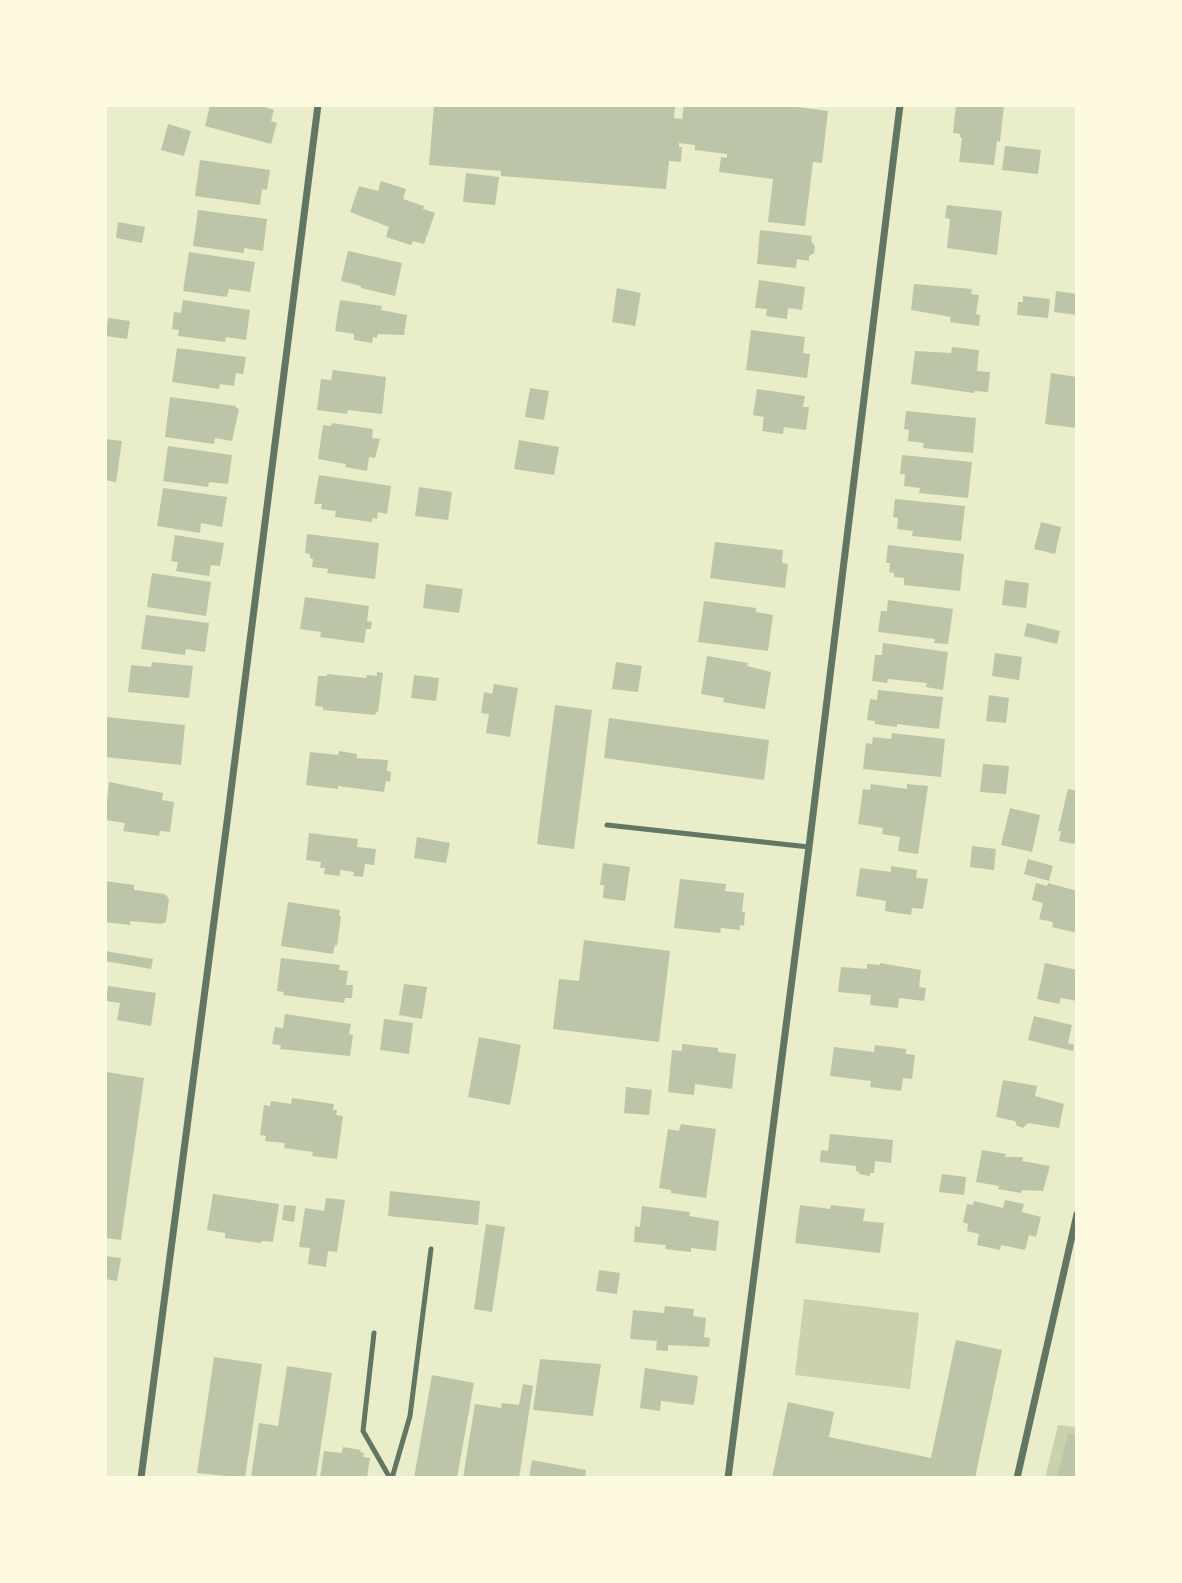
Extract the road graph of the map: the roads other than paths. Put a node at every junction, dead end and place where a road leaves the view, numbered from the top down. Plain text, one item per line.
1 (318, 105) edge
2 (900, 105) edge
3 (607, 825) dead end
4 (809, 847) junction
5 (1077, 1214) edge
6 (432, 1249) dead end
7 (374, 1333) dead end
8 (141, 1478) edge
9 (391, 1478) edge
10 (727, 1478) edge
11 (1017, 1478) edge

1 - 8 street
2 - 4 street
3 - 4 lane
4 - 10 street
5 - 11 street
6 - 9 lane
7 - 9 lane

